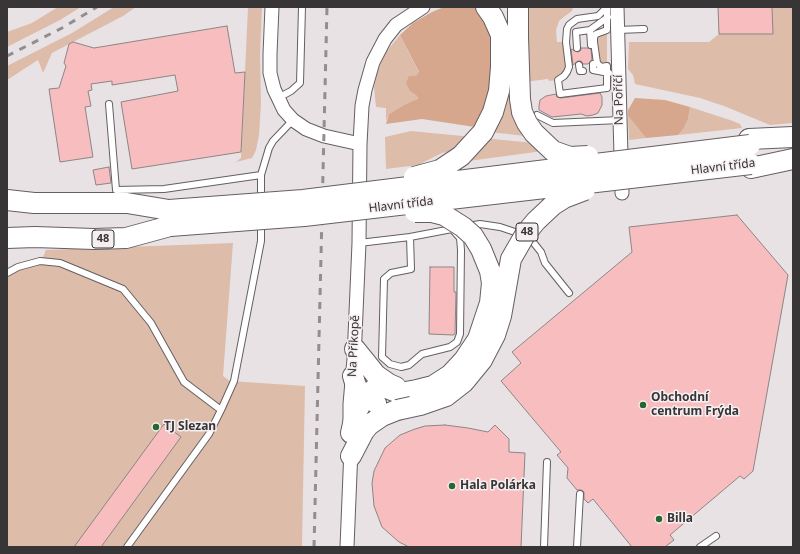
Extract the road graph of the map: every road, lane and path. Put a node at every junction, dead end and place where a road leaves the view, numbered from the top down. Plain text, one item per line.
1 (272, 7) edge
2 (302, 7) edge
3 (423, 7) edge
4 (486, 7) edge
5 (501, 7) edge
6 (518, 7) edge
7 (614, 12) edge
8 (644, 29) dead end
9 (590, 30) junction
10 (618, 30) junction
11 (507, 37) junction
12 (591, 47) dead end
13 (577, 48) dead end
14 (579, 65) dead end
15 (592, 68) dead end
16 (583, 71) dead end
17 (613, 74) junction
18 (278, 99) junction
19 (109, 104) dead end
20 (537, 115) dead end
21 (293, 120) junction
22 (620, 120) junction
23 (793, 138) edge
24 (360, 144) junction
25 (750, 154) junction
26 (793, 158) edge
27 (261, 175) junction
28 (622, 193) dead end
29 (7, 200) edge
30 (289, 209) junction
31 (7, 210) edge
32 (34, 220) junction
33 (7, 226) edge
34 (452, 229) junction
35 (410, 237) junction
36 (7, 238) edge
37 (359, 243) junction
38 (7, 274) edge
39 (569, 293) dead end
40 (354, 348) junction
41 (353, 376) junction
42 (403, 395) junction
43 (365, 397) junction
44 (221, 410) junction
45 (351, 433) junction
46 (350, 456) junction
47 (547, 462) dead end
48 (580, 494) dead end
49 (716, 536) dead end
50 (349, 546) edge
51 (127, 547) edge
52 (544, 547) edge
53 (577, 547) edge
54 (700, 547) edge

1 - 18 street
2 - 18 lane
3 - 24 street, Na Příkopě
4 - 11 main road, 48
5 - 11 main road, 48
6 - 11 main road, 48
7 - 9 lane
7 - 10 street, Na Poříčí
7 - 17 lane
7 - 17 lane
8 - 10 lane
9 - 12 lane
9 - 13 lane
10 - 17 street, Na Poříčí
11 - 25 main road, 48, bridge
11 - 30 main road, 48, bridge
14 - 16 lane
15 - 17 lane
17 - 22 street, Na Poříčí
18 - 21 street
19 - 27 lane
20 - 22 lane
21 - 24 street
21 - 27 lane
22 - 28 street, Na Poříčí
23 - 25 main road, 48
24 - 37 street, Na Příkopě
25 - 26 main road, 48
25 - 30 main road, Hlavní třída / 48, bridge
25 - 42 main road, 48, bridge
27 - 44 lane
29 - 32 main road, 48
30 - 32 main road, Hlavní třída / 48, bridge
30 - 42 main road, 48, bridge
31 - 32 main road, 48
32 - 33 main road, Hlavní třída / 48
32 - 36 main road, 48
34 - 35 lane
34 - 35 lane
34 - 39 lane
35 - 37 lane
37 - 40 street, Na Příkopě
38 - 44 lane
40 - 41 street, Na Příkopě
40 - 42 main road
41 - 43 main road, 48
41 - 45 street, Na Příkopě
42 - 43 main road, 48
42 - 46 main road, 48
43 - 45 main road
44 - 51 lane
45 - 46 street, Na Příkopě
46 - 50 street, Na Příkopě
47 - 52 lane
48 - 53 lane
49 - 54 lane

